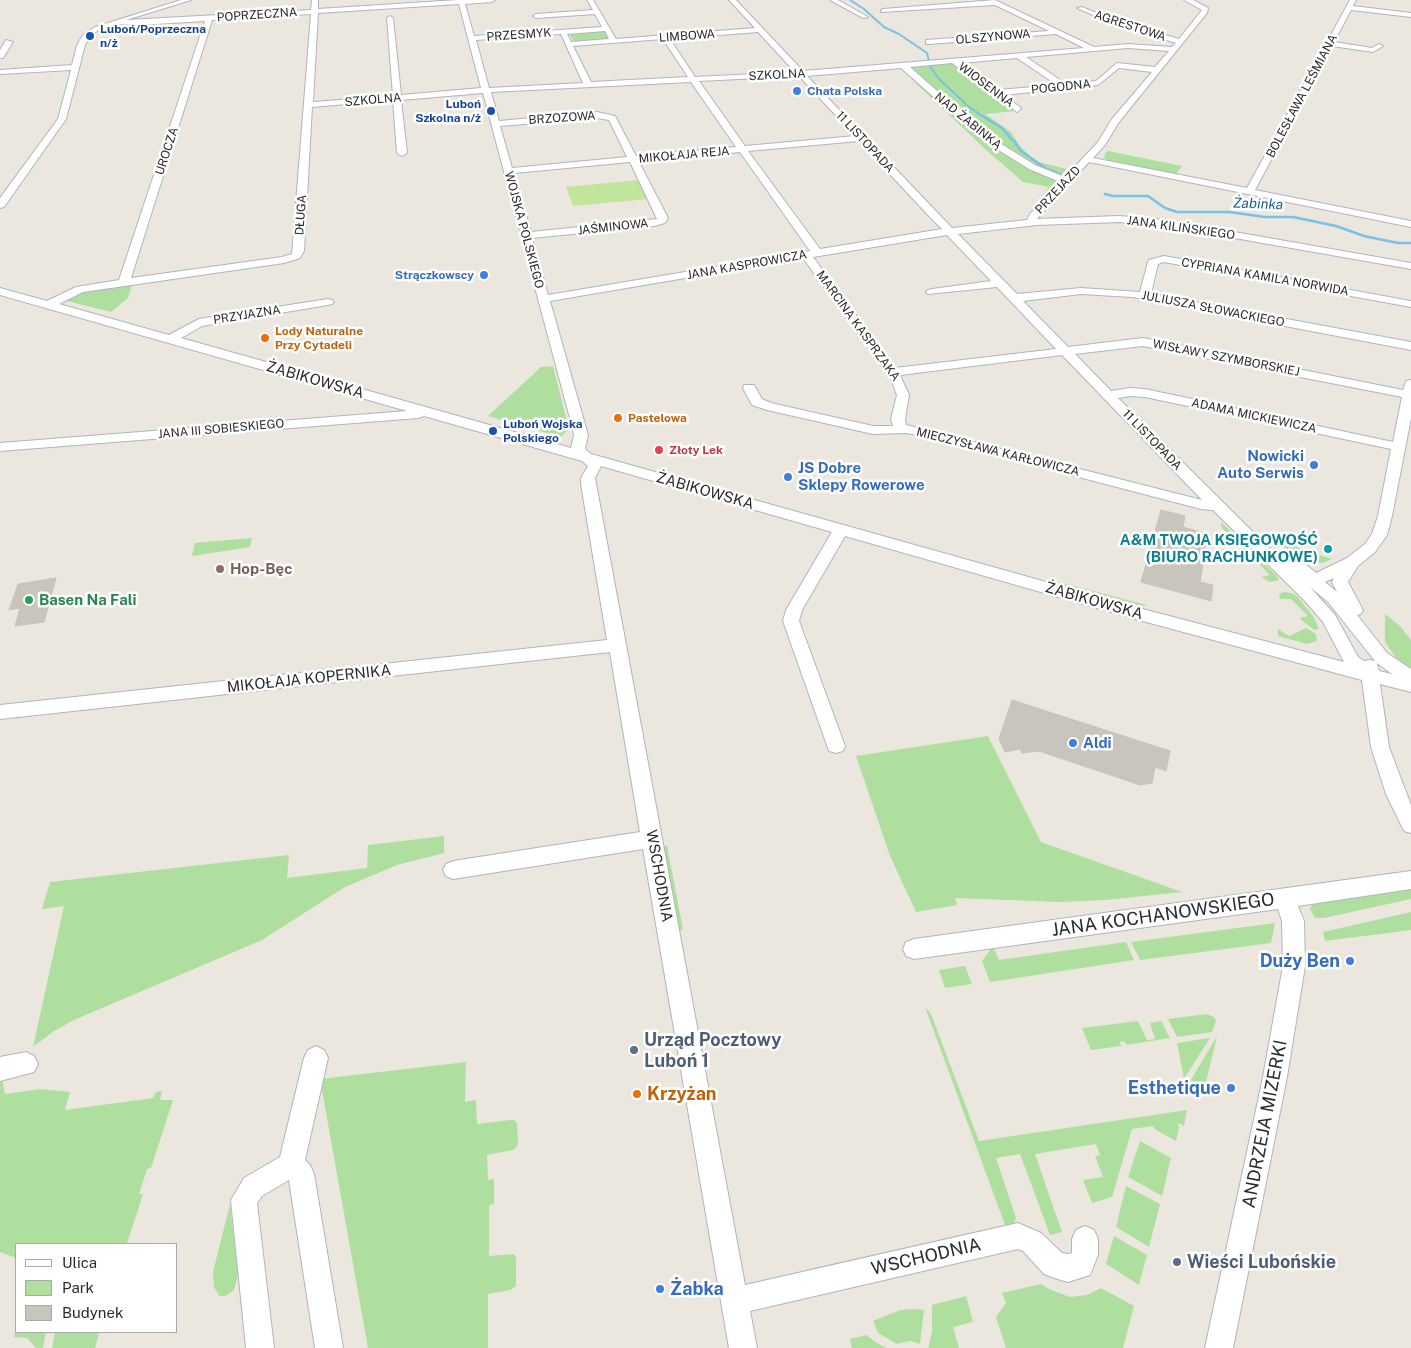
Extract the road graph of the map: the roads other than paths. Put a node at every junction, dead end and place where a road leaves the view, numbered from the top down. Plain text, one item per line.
1 (188, 0) edge
2 (315, 0) edge
3 (492, 0) edge
4 (590, 0) edge
5 (732, 0) edge
6 (833, 0) edge
7 (1187, 0) edge
8 (461, 1) edge
9 (993, 2) edge
10 (1351, 4) edge
11 (1080, 8) dead end
12 (314, 11) junction
13 (597, 12) junction
14 (1411, 15) edge
15 (536, 16) dead end
16 (889, 16) dead end
17 (865, 17) dead end
18 (209, 18) junction
19 (390, 18) dead end
20 (113, 22) junction
21 (607, 29) junction
22 (760, 30) junction
23 (1056, 32) junction
24 (565, 33) junction
25 (472, 38) junction
26 (665, 38) junction
27 (614, 41) junction
28 (9, 42) dead end
29 (929, 42) dead end
30 (568, 44) junction
31 (1330, 44) junction
32 (1178, 45) junction
33 (1379, 46) dead end
34 (1082, 50) joint
35 (1093, 53) junction
36 (0, 56) edge
37 (1019, 56) junction
38 (954, 61) junction
39 (1105, 63) dead end
40 (1119, 65) junction
41 (903, 66) junction
42 (75, 67) junction
43 (1158, 70) junction
44 (0, 72) edge
45 (800, 74) junction
46 (693, 79) junction
47 (588, 85) junction
48 (1066, 87) junction
49 (486, 91) junction
50 (996, 93) junction
51 (397, 98) junction
52 (308, 105) junction
53 (1017, 109) dead end
54 (495, 124) junction
55 (861, 138) junction
56 (742, 149) junction
57 (402, 152) dead end
58 (1087, 158) junction
59 (634, 159) junction
60 (508, 171) junction
61 (1066, 181) junction
62 (1250, 191) junction
63 (0, 205) edge
64 (1033, 222) junction
65 (1411, 224) edge
66 (950, 231) junction
67 (526, 236) junction
68 (812, 254) junction
69 (1411, 266) edge
70 (124, 283) junction
71 (1000, 283) junction
72 (0, 291) edge
73 (932, 292) dead end
74 (1145, 296) junction
75 (1014, 298) junction
76 (543, 299) junction
77 (328, 302) dead end
78 (1411, 304) edge
79 (48, 305) junction
80 (171, 339) junction
81 (1411, 346) edge
82 (1065, 351) junction
83 (893, 372) junction
84 (750, 388) dead end
85 (1410, 389) edge
86 (1109, 395) junction
87 (370, 396) junction
88 (441, 416) junction
89 (375, 417) junction
90 (1408, 418) edge
91 (900, 429) junction
92 (0, 447) edge
93 (1399, 447) junction
94 (586, 457) junction
95 (1221, 506) junction
96 (841, 530) junction
97 (1353, 562) junction
98 (1307, 582) junction
99 (1355, 622) junction
100 (1368, 643) junction
101 (617, 645) junction
102 (1346, 649) junction
103 (1313, 661) junction
104 (1371, 675) junction
105 (1411, 678) edge
106 (1411, 685) edge
107 (0, 712) edge
108 (836, 746) dead end
109 (1411, 825) edge
110 (652, 839) junction
111 (453, 870) dead end
112 (1411, 880) edge
113 (1285, 899) junction
114 (914, 949) dead end
115 (316, 1058) dead end
116 (26, 1064) dead end
117 (0, 1068) edge
118 (292, 1167) junction
119 (1085, 1239) dead end
120 (735, 1301) junction
121 (260, 1348) edge
122 (328, 1348) edge
123 (743, 1348) edge
124 (1219, 1348) edge

1 - 20 street
2 - 12 street, DŁUGA
3 - 8 street, POPRZECZNA
4 - 13 street
5 - 22 street, 11 LISTOPADA
6 - 17 street
7 - 32 street
8 - 12 street, POPRZECZNA
8 - 25 street, WOJSKA POLSKIEGO
9 - 16 street
9 - 23 street
10 - 14 street
10 - 31 street, BOLESŁAWA LEŚMIANA
11 - 32 street, AGRESTOWA
12 - 18 street, POPRZECZNA
12 - 52 street, DŁUGA
13 - 15 street
13 - 21 street
18 - 20 street, POPRZECZNA
18 - 70 street, UROCZA
19 - 51 street
20 - 42 street
21 - 24 street, PRZESMYK
21 - 27 street
22 - 26 street, LIMBOWA
22 - 45 street, 11 LISTOPADA
23 - 29 street, OLSZYNOWA
23 - 35 street
24 - 25 street, PRZESMYK
24 - 30 street
25 - 49 street, WOJSKA POLSKIEGO
26 - 27 street, LIMBOWA
26 - 46 street, MARCINA KASPRZAKA
27 - 30 street, LIMBOWA
28 - 36 street
30 - 47 street
31 - 33 street
31 - 62 street, BOLESŁAWA LEŚMIANA
32 - 35 street
32 - 43 street, PRZEJAZD
34 - 35 street, POGODNA
34 - 37 street, SZKOLNA
37 - 38 street, SZKOLNA
37 - 48 street
38 - 41 street, SZKOLNA
38 - 50 street, WIOSENNA
39 - 40 street, POGODNA
40 - 43 street, POGODNA
40 - 48 street, POGODNA
41 - 45 street, SZKOLNA
41 - 61 street, NAD ŻABINKĄ
42 - 44 street
42 - 63 street
43 - 58 street, PRZEJAZD
45 - 46 street, SZKOLNA
45 - 55 street, 11 LISTOPADA
46 - 47 street, SZKOLNA
46 - 56 street, MARCINA KASPRZAKA
47 - 49 street, SZKOLNA
48 - 50 street, POGODNA
49 - 51 street, SZKOLNA
49 - 54 street, WOJSKA POLSKIEGO
50 - 53 street, WIOSENNA
51 - 52 street, SZKOLNA
51 - 57 street
52 - 70 street, DŁUGA
54 - 59 street, BRZOZOWA
54 - 60 street, WOJSKA POLSKIEGO
55 - 56 street, MIKOŁAJA REJA
55 - 66 street, 11 LISTOPADA
56 - 59 street, MIKOŁAJA REJA
56 - 68 street, MARCINA KASPRZAKA
58 - 61 street, PRZEJAZD
58 - 62 street
59 - 60 street, MIKOŁAJA REJA
59 - 67 street, JAŚMINOWA
60 - 67 street, WOJSKA POLSKIEGO
61 - 64 street, PRZEJAZD
62 - 65 street
64 - 66 street, JANA KILIŃSKIEGO
64 - 69 street, JANA KILIŃSKIEGO
66 - 68 street, JANA KASPROWICZA
66 - 71 street, 11 LISTOPADA
67 - 76 street, WOJSKA POLSKIEGO
68 - 76 street, JANA KASPROWICZA
68 - 83 street, MARCINA KASPRZAKA
70 - 79 street
71 - 73 street
71 - 75 street, 11 LISTOPADA
72 - 79 street, ŻABIKOWSKA
74 - 75 street, JULIUSZA SŁOWACKIEGO
74 - 78 street, CYPRIANA KAMILA NORWIDA
74 - 81 street, JULIUSZA SŁOWACKIEGO
75 - 82 street, 11 LISTOPADA
76 - 94 street, WOJSKA POLSKIEGO
77 - 80 street, PRZYJAZNA
79 - 80 street, ŻABIKOWSKA
80 - 87 street, ŻABIKOWSKA
82 - 83 street, WISŁAWY SZYMBORSKIEJ
82 - 85 street, WISŁAWY SZYMBORSKIEJ
82 - 86 street, 11 LISTOPADA
83 - 91 street, MARCINA KASPRZAKA
84 - 91 street, MIECZYSŁAWA KARŁOWICZA
85 - 90 street
86 - 93 street, ADAMA MICKIEWICZA
86 - 95 street, 11 LISTOPADA
87 - 88 street, ŻABIKOWSKA
87 - 89 street
88 - 89 street, JANA III SOBIESKIEGO
88 - 94 street, ŻABIKOWSKA
89 - 92 street, JANA III SOBIESKIEGO
90 - 93 street
91 - 95 street, MIECZYSŁAWA KARŁOWICZA
93 - 97 street
94 - 96 street, ŻABIKOWSKA
94 - 101 street, WSCHODNIA
95 - 98 street, 11 LISTOPADA
96 - 103 street, ŻABIKOWSKA
96 - 108 street
97 - 98 street
97 - 99 street
98 - 99 street, 11 LISTOPADA
98 - 102 street, 11 LISTOPADA
99 - 100 street, 11 LISTOPADA
100 - 104 street
100 - 105 street
101 - 107 street, MIKOŁAJA KOPERNIKA
101 - 110 street, WSCHODNIA
102 - 103 street
102 - 104 street, 11 LISTOPADA
103 - 104 street, ŻABIKOWSKA
104 - 106 street, ŻABIKOWSKA
104 - 109 street
110 - 111 street
110 - 120 street, WSCHODNIA
112 - 113 street, JANA KOCHANOWSKIEGO
113 - 114 street, JANA KOCHANOWSKIEGO
113 - 124 street, ANDRZEJA MIZERKI
115 - 118 street
116 - 117 street
118 - 121 street
118 - 122 street
119 - 120 street, WSCHODNIA
120 - 123 street, WSCHODNIA

